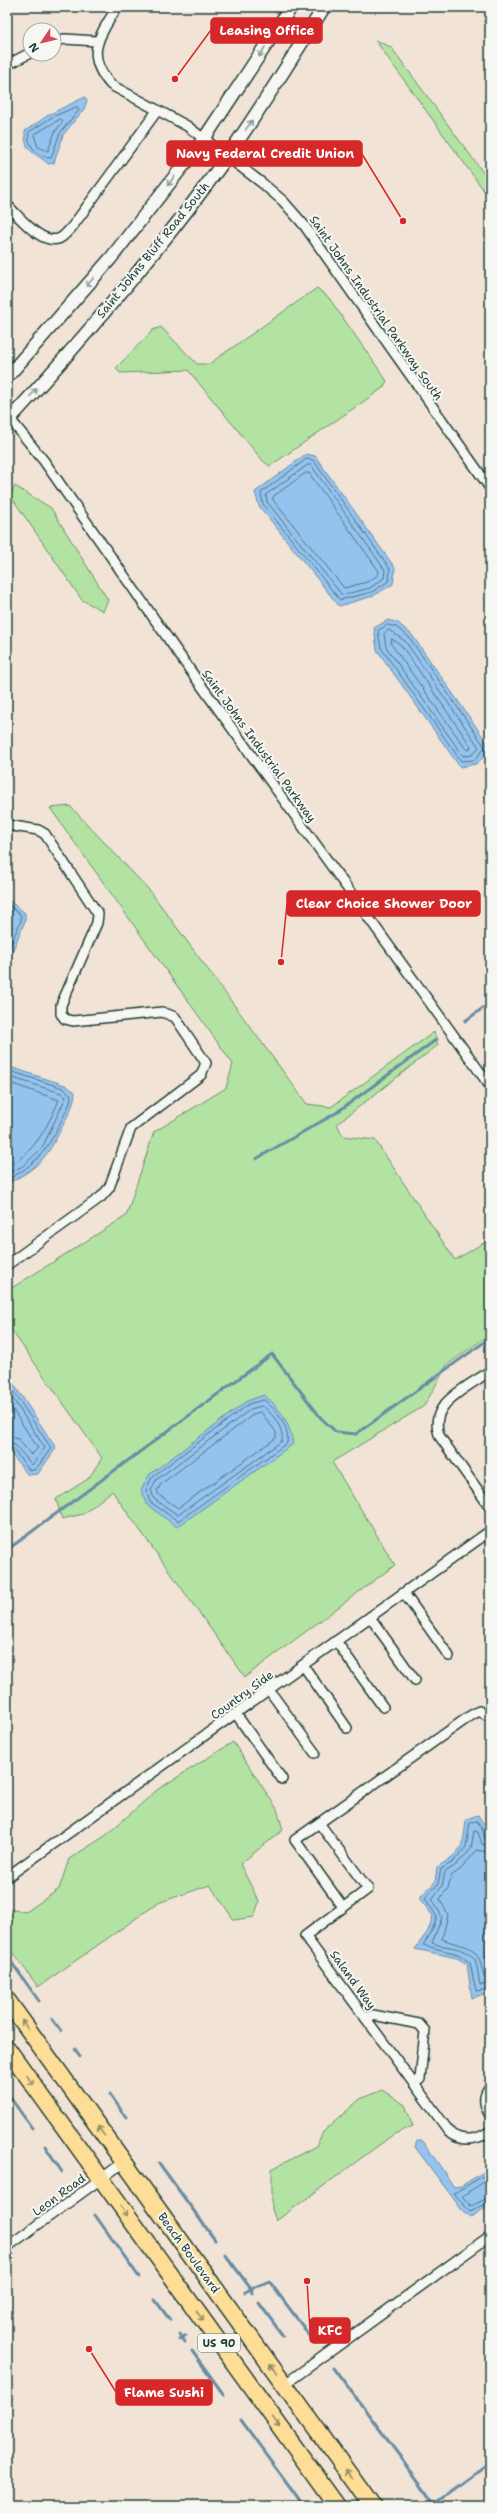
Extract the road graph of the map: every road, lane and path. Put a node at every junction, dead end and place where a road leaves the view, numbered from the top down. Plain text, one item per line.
1 (117, 7) edge
2 (291, 7) edge
3 (324, 7) edge
4 (62, 40) edge
5 (96, 41) junction
6 (22, 57) edge
7 (7, 65) edge
8 (157, 111) junction
9 (204, 139) junction
10 (226, 157) junction
11 (7, 205) edge
12 (7, 377) edge
13 (8, 418) edge
14 (490, 488) edge
15 (7, 825) edge
16 (490, 1086) edge
17 (7, 1264) edge
18 (490, 1371) edge
19 (490, 1507) edge
20 (490, 1531) edge
21 (404, 1593) junction
22 (370, 1617) junction
23 (336, 1642) junction
24 (449, 1656) dead end
25 (303, 1665) junction
26 (415, 1680) dead end
27 (269, 1690) junction
28 (383, 1707) dead end
29 (236, 1714) junction
30 (490, 1717) edge
31 (347, 1728) dead end
32 (315, 1753) dead end
33 (282, 1779) dead end
34 (319, 1823) junction
35 (7, 1878) edge
36 (343, 1907) junction
37 (7, 2000) edge
38 (366, 2018) junction
39 (7, 2048) edge
40 (414, 2084) junction
41 (490, 2087) edge
42 (490, 2115) edge
43 (490, 2131) edge
44 (124, 2162) junction
45 (101, 2179) junction
46 (490, 2236) edge
47 (7, 2248) edge
48 (284, 2384) junction
49 (337, 2506) edge
50 (372, 2506) edge

1 - 5 street
2 -> 9 main road
10 -> 3 main road, Saint Johns Bluff Road South
4 - 5 street
5 - 8 street, Saint Johns Industrial Parkway South
6 - 7 street
8 - 9 street, Saint Johns Industrial Parkway South
8 - 11 street
9 - 10 street, Saint Johns Industrial Parkway South
9 -> 12 main road
13 -> 10 main road, Saint Johns Bluff Road South
10 - 14 street, Saint Johns Industrial Parkway South
13 - 16 street, Saint Johns Industrial Parkway
15 - 17 street
18 - 19 street
20 - 21 street, Country Side
21 - 22 street, Country Side
21 - 24 street
22 - 23 street, Country Side
22 - 26 street
23 - 25 street, Country Side
23 - 28 street
25 - 27 street, Country Side
25 - 31 street
27 - 29 street, Country Side
27 - 32 street
29 - 33 street
29 - 35 street, Country Side
30 - 34 street
34 - 36 street
34 - 36 street, Saland Way
36 - 38 street, Saland Way
44 -> 37 highway, Beach Boulevard / US 90
38 - 40 street, Saland Way
38 - 40 street
39 -> 45 highway, US 90
40 - 43 street, Saland Way
41 - 42 street
44 - 45 street, Leon Road
48 -> 44 highway, Beach Boulevard / US 90
45 - 47 street, Leon Road
45 -> 49 highway, US 90
46 - 48 street
50 -> 48 highway, Beach Boulevard / US 90

